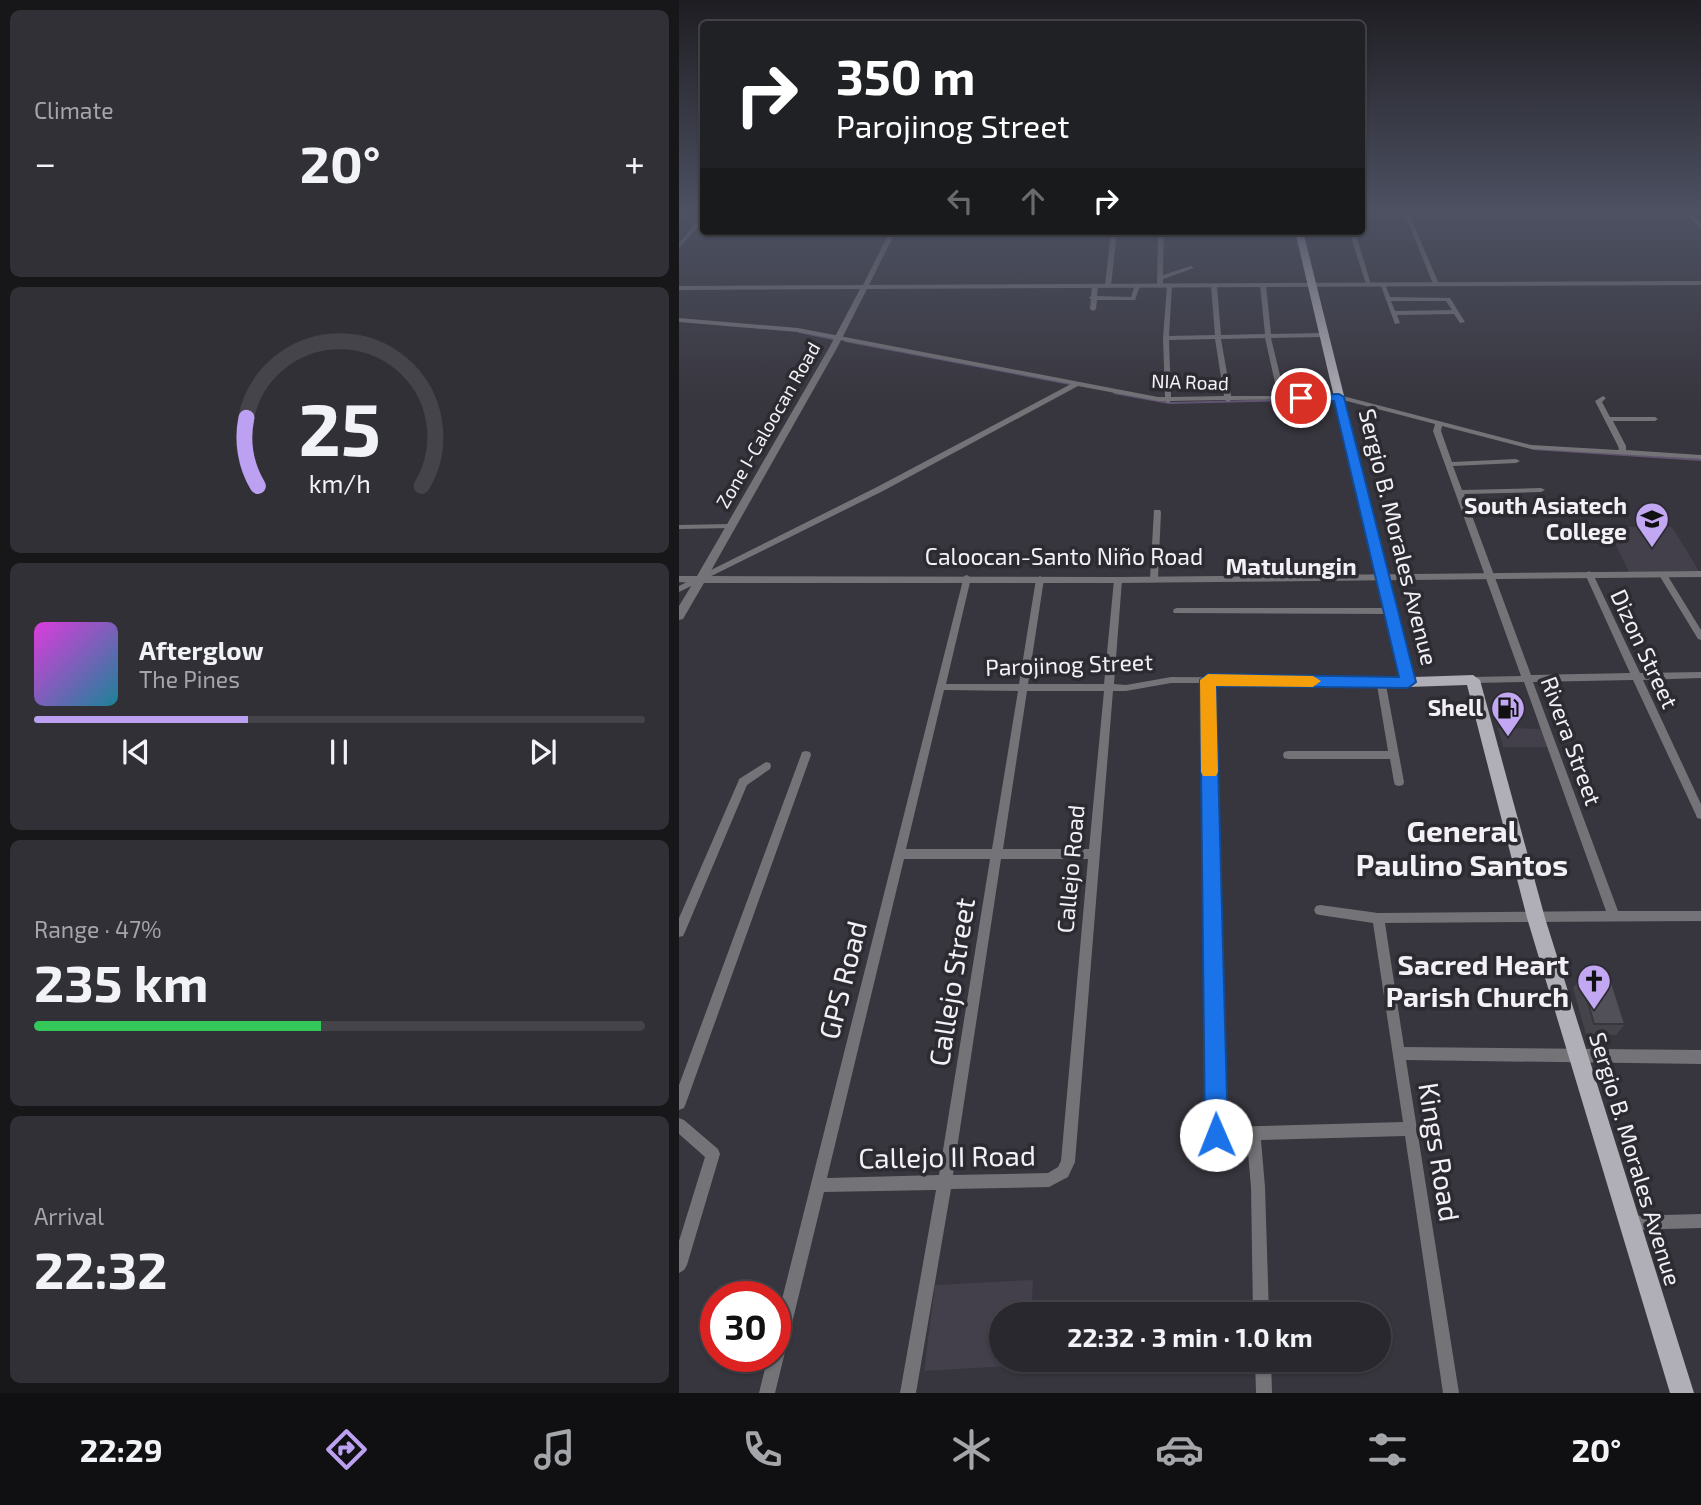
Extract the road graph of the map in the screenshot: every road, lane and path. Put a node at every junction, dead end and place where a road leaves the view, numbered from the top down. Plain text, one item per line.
1 (870, 277) edge
2 (1109, 277) edge
3 (1163, 277) edge
4 (1174, 277) edge
5 (1309, 277) edge
6 (1367, 277) edge
7 (1433, 277) edge
8 (1163, 283) junction
9 (1701, 283) edge
10 (1311, 284) junction
11 (1369, 284) junction
12 (1382, 284) junction
13 (1436, 284) junction
14 (1263, 285) junction
15 (865, 286) junction
16 (1095, 286) junction
17 (1108, 286) junction
18 (1137, 286) junction
19 (1214, 286) junction
20 (679, 288) edge
21 (1093, 298) junction
22 (1133, 299) junction
23 (1388, 299) junction
24 (1132, 307) dead end
25 (1093, 309) dead end
26 (1456, 312) junction
27 (1394, 313) junction
28 (679, 320) edge
29 (1462, 322) dead end
30 (1398, 323) dead end
31 (1322, 335) junction
32 (1268, 336) junction
33 (1218, 337) junction
34 (838, 338) junction
35 (1166, 338) junction
36 (1077, 384) junction
37 (1339, 397) junction
38 (1282, 398) junction
39 (1603, 398) dead end
40 (1228, 400) junction
41 (1168, 401) junction
42 (1608, 419) junction
43 (1655, 419) dead end
44 (1438, 425) junction
45 (1617, 453) junction
46 (1701, 457) edge
47 (1516, 461) dead end
48 (1449, 464) junction
49 (1541, 490) dead end
50 (1459, 492) junction
51 (1157, 512) dead end
52 (730, 526) junction
53 (679, 527) edge
54 (1588, 574) junction
55 (1701, 574) edge
56 (1663, 575) junction
57 (1383, 577) junction
58 (1491, 577) junction
59 (967, 578) junction
60 (679, 579) edge
61 (699, 579) junction
62 (1040, 579) junction
63 (1154, 579) junction
64 (1118, 580) junction
65 (679, 589) edge
66 (1177, 611) dead end
67 (1391, 611) junction
68 (679, 616) edge
69 (1701, 637) edge
70 (1701, 676) edge
71 (1636, 677) junction
72 (1528, 679) junction
73 (1208, 680) junction
74 (1473, 680) junction
75 (1408, 682) junction
76 (1381, 684) junction
77 (941, 687) junction
78 (1023, 687) junction
79 (1107, 688) junction
80 (806, 755) dead end
81 (1288, 755) dead end
82 (1394, 755) junction
83 (766, 766) dead end
84 (1399, 782) dead end
85 (1701, 815) edge
86 (899, 854) junction
87 (1093, 854) junction
88 (996, 855) junction
89 (1320, 910) dead end
90 (1701, 916) edge
91 (1614, 917) junction
92 (1378, 918) junction
93 (1536, 918) junction
94 (679, 932) edge
95 (1399, 1054) junction
96 (1578, 1056) junction
97 (1701, 1057) edge
98 (679, 1103) edge
99 (679, 1125) edge
100 (1411, 1129) junction
101 (1253, 1133) junction
102 (1068, 1162) joint
103 (945, 1181) junction
104 (818, 1185) junction
105 (1701, 1221) edge
106 (1629, 1223) junction
107 (679, 1265) edge
108 (1261, 1302) edge
109 (1263, 1372) edge
110 (767, 1393) edge
111 (908, 1393) edge
112 (1264, 1393) edge
113 (1451, 1393) edge
114 (1682, 1393) edge

1 - 15 street
2 - 17 street
3 - 8 street
4 - 8 street
5 - 10 main road, Sergio B. Morales Avenue
6 - 11 street
7 - 13 street
8 - 18 street
8 - 19 street
8 - 35 street
9 - 13 street
10 - 11 street
10 - 14 street
10 - 31 main road, Sergio B. Morales Avenue
11 - 12 street
12 - 13 street
12 - 23 street
14 - 19 street
14 - 32 street
15 - 16 street
15 - 20 street
15 - 34 street, Zone I-Caloocan Road
16 - 17 street
16 - 21 street
17 - 18 street
18 - 22 street
19 - 33 street
21 - 22 street
21 - 25 street
22 - 24 street
23 - 26 street
23 - 27 street
26 - 27 street
26 - 29 street
27 - 30 street
28 - 34 street, NIA Road
31 - 32 street
31 - 37 main road, Sergio B. Morales Avenue
32 - 33 street
32 - 38 street
33 - 35 street
33 - 40 street
34 - 36 street, NIA Road
34 - 52 street, Zone I-Caloocan Road
35 - 41 street
36 - 41 street, NIA Road
36 - 61 street
37 - 38 street, NIA Road
37 - 44 street, NIA Road
37 - 57 main road, Sergio B. Morales Avenue
38 - 40 street, NIA Road
39 - 42 street
40 - 41 street, NIA Road
42 - 43 street
42 - 45 street
44 - 45 street, NIA Road
44 - 48 street, Rivera Street
45 - 46 street, NIA Road
47 - 48 street
48 - 50 street, Rivera Street
49 - 50 street
50 - 58 street, Rivera Street
51 - 63 street
52 - 53 street
52 - 61 street, Zone I-Caloocan Road
54 - 56 street, Caloocan-Santo Niño Road
54 - 58 street, Caloocan-Santo Niño Road
54 - 71 street, Dizon Street
55 - 56 street, Caloocan-Santo Niño Road
56 - 69 street
57 - 58 street, Caloocan-Santo Niño Road
57 - 63 street, Caloocan-Santo Niño Road
57 - 67 main road, Sergio B. Morales Avenue
58 - 72 street, Rivera Street
59 - 61 street, Caloocan-Santo Niño Road
59 - 62 street, Caloocan-Santo Niño Road
59 - 77 street, GPS Road
60 - 61 street, Caloocan-Santo Niño Road
61 - 65 street
61 - 68 street, Zone I-Caloocan Road
62 - 64 street, Caloocan-Santo Niño Road
62 - 78 street, Callejo Street
63 - 64 street, Caloocan-Santo Niño Road
64 - 79 street, Callejo Road
66 - 67 street
67 - 75 main road, Sergio B. Morales Avenue
70 - 71 street
71 - 72 street
71 - 85 street, Dizon Street
72 - 74 street
72 - 91 street, Rivera Street
73 - 76 street, Parojinog Street
73 - 79 street, Parojinog Street
73 - 101 street
74 - 75 main road, Sergio B. Morales Avenue
74 - 93 main road, Sergio B. Morales Avenue
75 - 76 street, Parojinog Street
76 - 82 street
77 - 78 street, Parojinog Street
77 - 86 street, GPS Road
78 - 79 street, Parojinog Street
78 - 88 street, Callejo Street
79 - 87 street, Callejo Road
80 - 98 street
81 - 82 street
82 - 84 street
83 - 94 street
86 - 88 street
86 - 104 street, GPS Road
87 - 88 street
87 - 102 street, Callejo Road
88 - 103 street, Callejo Street
89 - 92 street
90 - 91 street
91 - 93 street
92 - 93 street
92 - 95 street, Kings Road
93 - 96 main road, Sergio B. Morales Avenue
95 - 96 street
95 - 100 street, Kings Road
96 - 97 street
96 - 106 main road, Sergio B. Morales Avenue
99 - 107 street
100 - 101 street
100 - 113 street, Kings Road
101 - 108 street
102 - 103 street, Callejo II Road
103 - 104 street, Callejo II Road
103 - 111 street, Callejo Street
104 - 110 street, GPS Road
105 - 106 street
106 - 114 main road, Sergio B. Morales Avenue
109 - 112 street

